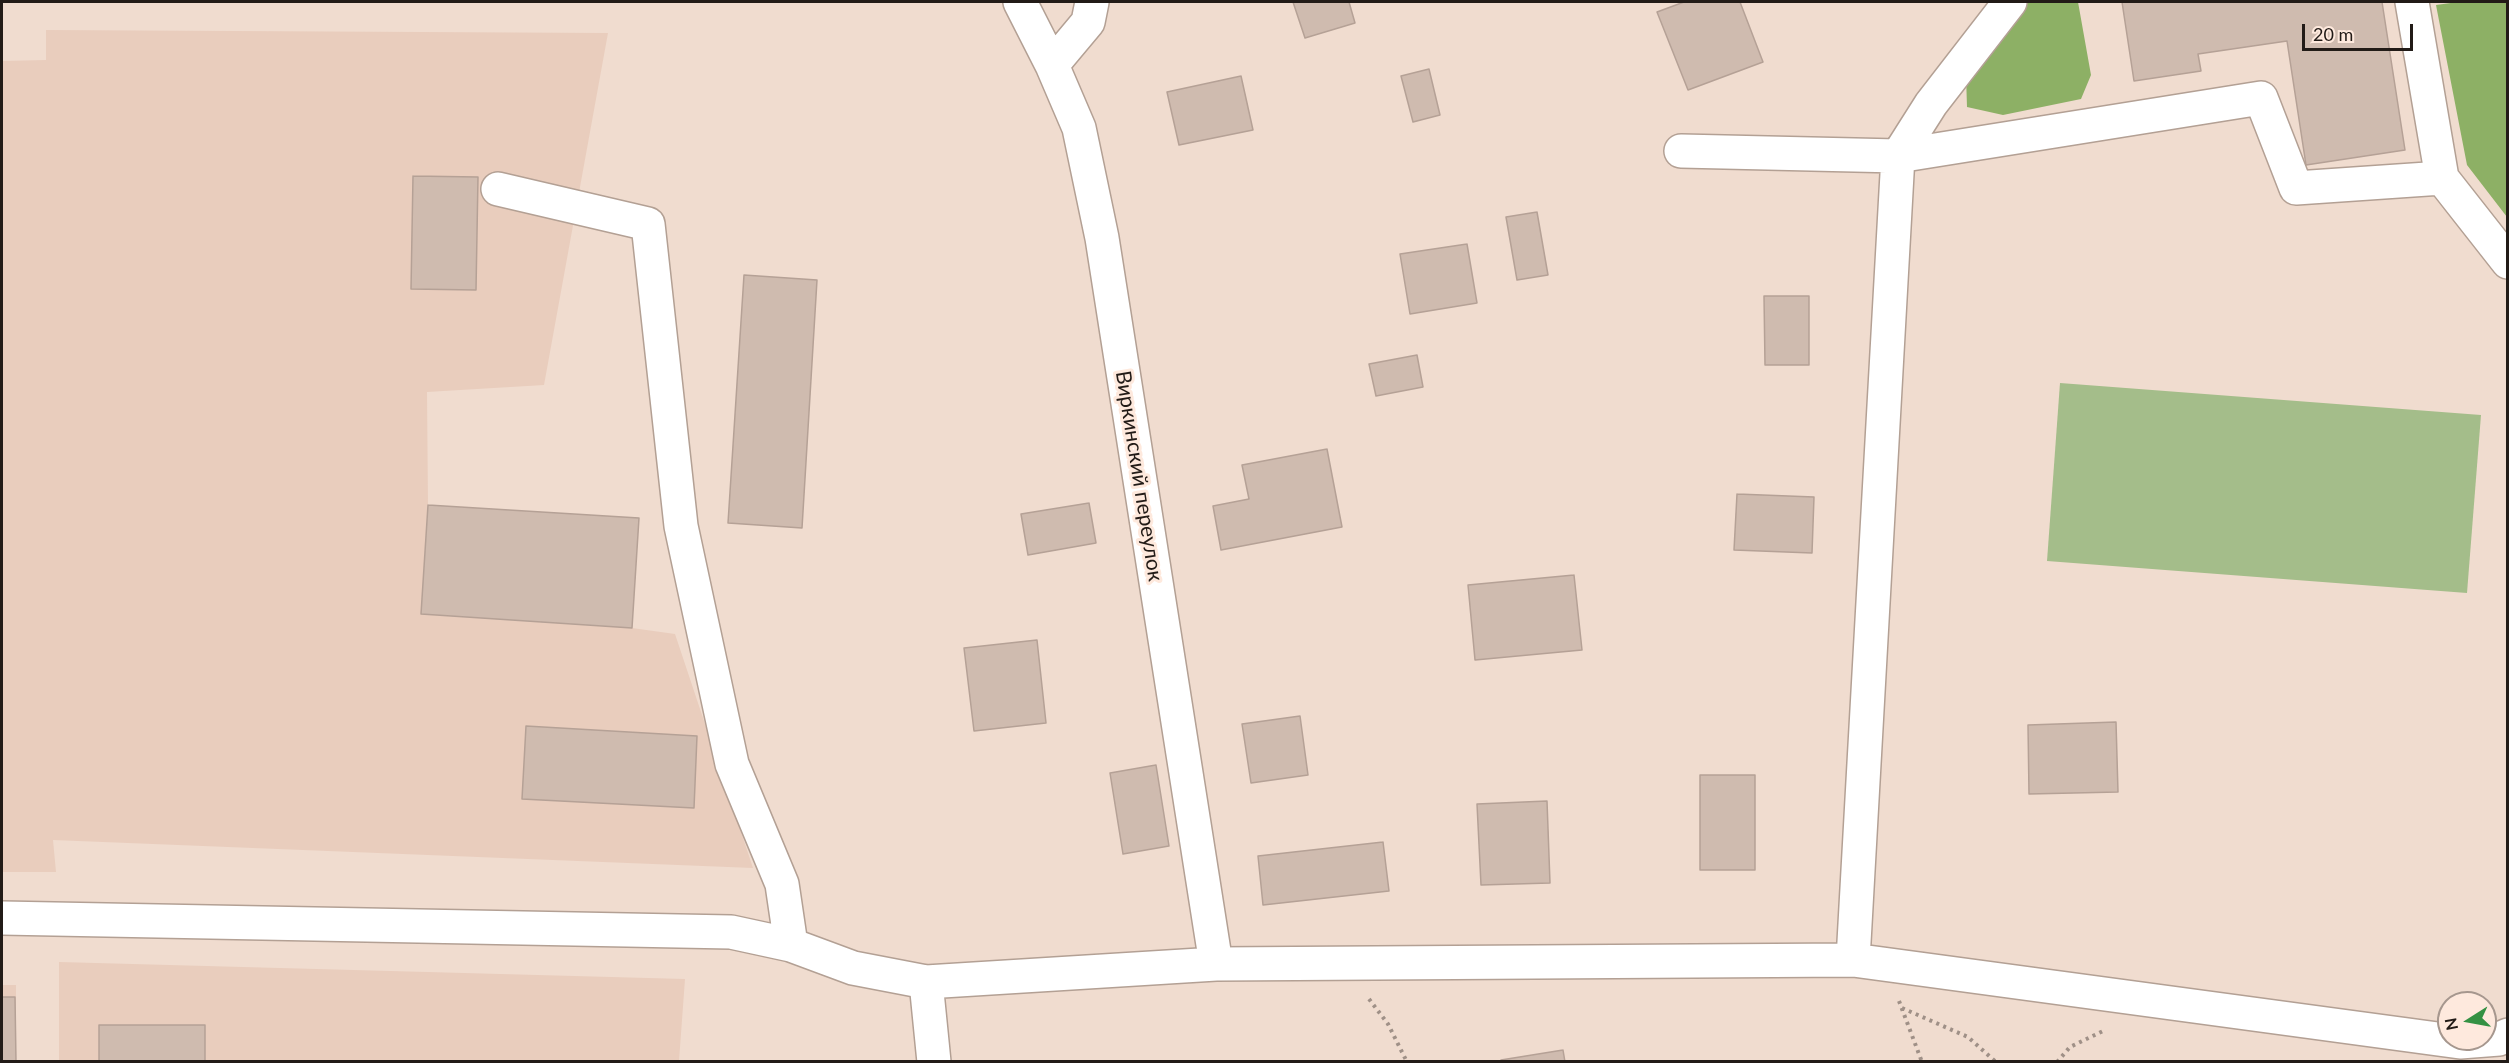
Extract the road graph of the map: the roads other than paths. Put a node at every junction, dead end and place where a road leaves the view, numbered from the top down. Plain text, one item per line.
1 (1020, 2) edge
2 (1092, 2) edge
3 (2010, 2) edge
4 (2412, 2) edge
5 (1052, 65) junction
6 (1681, 151) dead end
7 (1898, 156) junction
8 (2442, 178) junction
9 (498, 189) dead end
10 (2508, 262) edge
11 (2, 918) edge
12 (791, 945) junction
13 (1869, 962) junction
14 (1216, 963) junction
15 (926, 982) junction
16 (2508, 1035) edge
17 (934, 1062) edge

1 - 5 street, Виркинский переулок
2 - 5 street
3 - 7 street
4 - 8 street
5 - 14 street, Виркинский переулок
6 - 7 street
7 - 8 street
7 - 13 street
8 - 10 street
9 - 12 street
11 - 12 street
12 - 15 street
13 - 14 street
13 - 16 street
14 - 15 street
15 - 17 street

